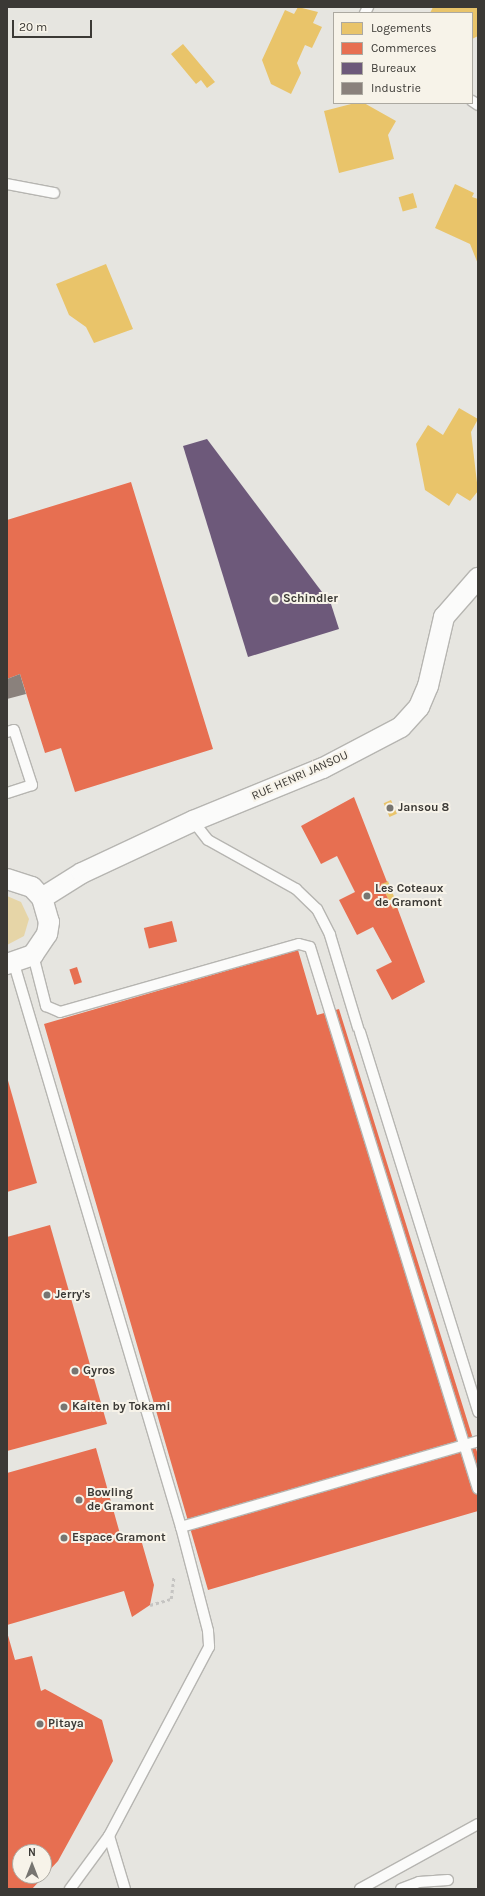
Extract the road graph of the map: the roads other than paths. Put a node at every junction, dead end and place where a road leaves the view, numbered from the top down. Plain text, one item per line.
1 (7, 184) edge
2 (54, 192) dead end
3 (478, 578) edge
4 (7, 732) edge
5 (7, 793) edge
6 (193, 821) junction
7 (7, 879) edge
8 (42, 898) junction
9 (33, 955) junction
10 (10, 964) edge
11 (478, 1412) edge
12 (478, 1441) edge
13 (464, 1445) junction
14 (478, 1489) edge
15 (180, 1527) junction
16 (478, 1824) edge
17 (109, 1836) junction
18 (448, 1880) dead end
19 (70, 1889) edge
20 (125, 1889) edge
21 (360, 1889) edge
22 (401, 1889) edge

1 - 2 lane
3 - 6 street, RUE HENRI JANSOU
4 - 5 lane
6 - 8 street, RUE HENRI JANSOU
6 - 11 lane
7 - 8 street
8 - 9 street
9 - 10 street
9 - 13 lane
10 - 15 lane
12 - 13 lane
13 - 14 lane
13 - 15 lane
15 - 17 lane
16 - 21 lane
17 - 19 lane
17 - 20 lane
18 - 22 lane

